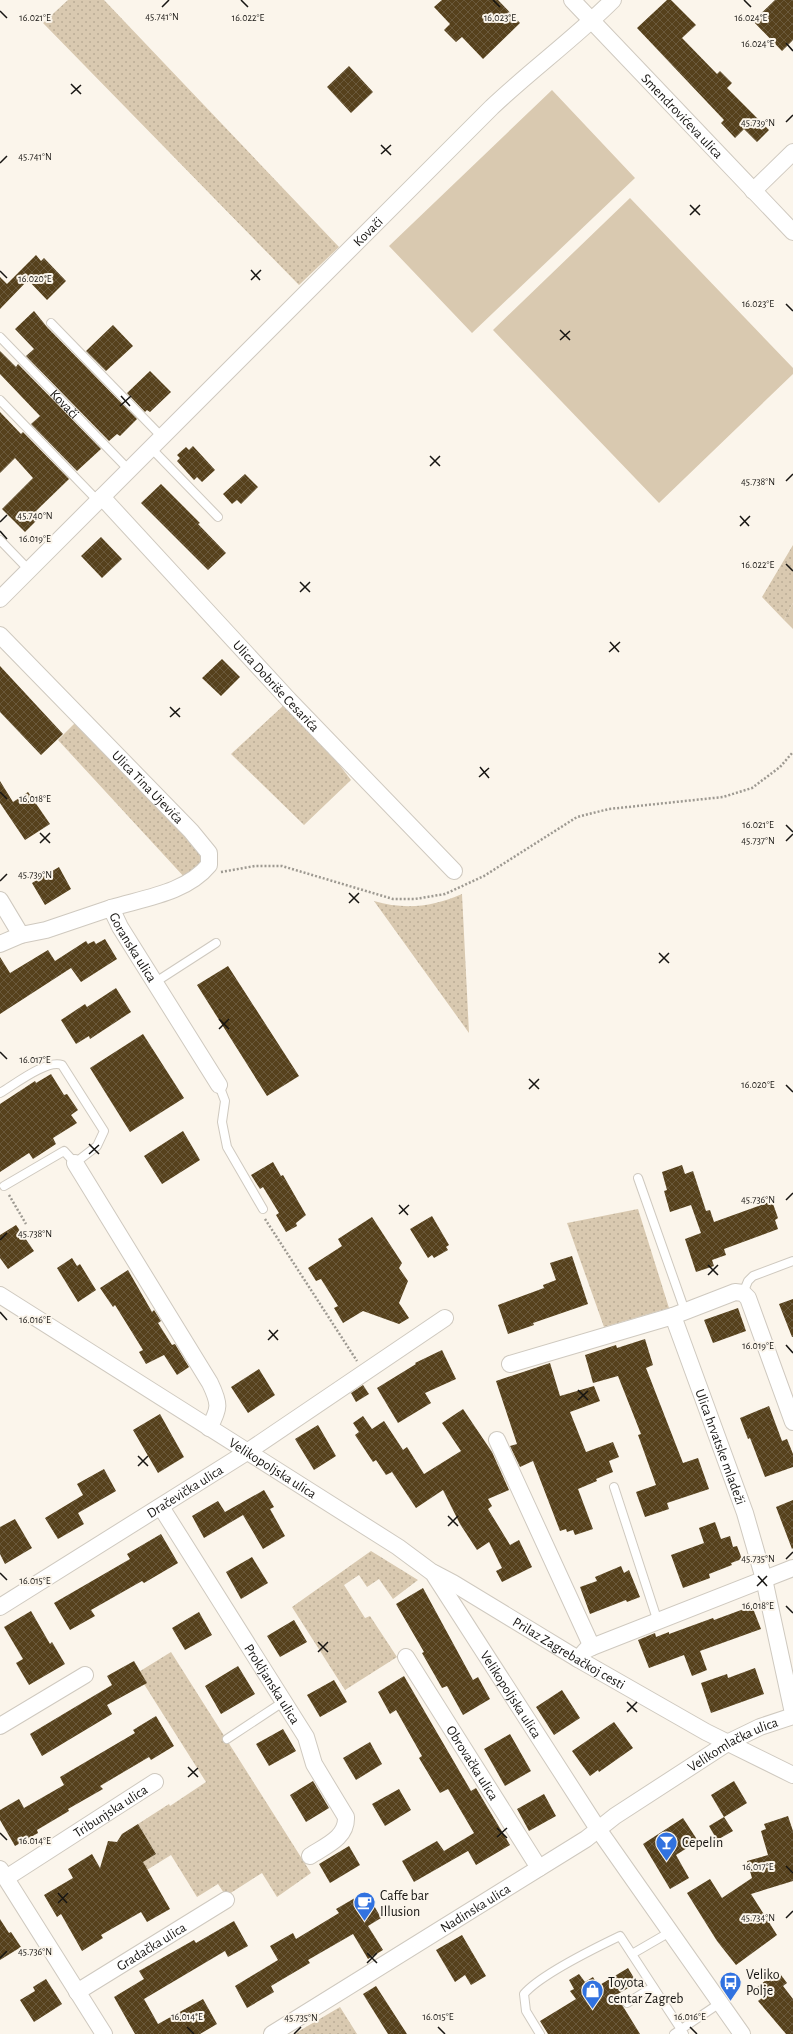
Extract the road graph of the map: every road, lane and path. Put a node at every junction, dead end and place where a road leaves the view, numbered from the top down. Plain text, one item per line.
1 (572, 0) edge
2 (613, 0) edge
3 (592, 21) junction
4 (793, 152) edge
5 (753, 191) junction
6 (793, 232) edge
7 (51, 323) dead end
8 (0, 337) edge
9 (0, 400) edge
10 (162, 437) junction
11 (151, 448) junction
12 (129, 470) junction
13 (100, 499) junction
14 (218, 517) dead end
15 (0, 540) edge
16 (29, 570) junction
17 (0, 599) edge
18 (0, 635) edge
19 (793, 752) edge
20 (454, 871) dead end
21 (200, 876) junction
22 (0, 900) edge
23 (111, 908) junction
24 (21, 935) junction
25 (0, 944) edge
26 (216, 944) dead end
27 (154, 983) junction
28 (219, 1085) joint
29 (0, 1093) edge
30 (75, 1163) junction
31 (638, 1178) dead end
32 (4, 1186) joint
33 (263, 1209) joint
34 (26, 1224) dead end
35 (793, 1261) edge
36 (743, 1293) junction
37 (0, 1295) edge
38 (679, 1314) junction
39 (446, 1318) dead end
40 (510, 1364) dead end
41 (365, 1374) junction
42 (793, 1422) edge
43 (209, 1428) junction
44 (498, 1440) dead end
45 (246, 1452) junction
46 (614, 1487) dead end
47 (161, 1507) junction
48 (793, 1568) edge
49 (433, 1573) junction
50 (764, 1579) junction
51 (0, 1607) edge
52 (658, 1622) junction
53 (592, 1647) junction
54 (406, 1657) dead end
55 (578, 1659) junction
56 (85, 1675) dead end
57 (283, 1702) junction
58 (793, 1715) edge
59 (0, 1726) edge
60 (227, 1739) dead end
61 (729, 1742) junction
62 (793, 1775) edge
63 (675, 1777) joint
64 (155, 1782) dead end
65 (598, 1829) junction
66 (310, 1856) dead end
67 (539, 1868) junction
68 (3, 1874) edge
69 (226, 1900) dead end
70 (670, 1932) junction
71 (632, 1954) junction
72 (653, 1988) junction
73 (77, 1992) junction
74 (720, 2003) junction
75 (627, 2004) dead end
76 (680, 2033) edge
77 (104, 2034) edge
78 (272, 2034) edge
79 (540, 2034) edge
80 (742, 2034) edge

1 - 3 street, Smendrovićeva ulica
2 - 3 street, Kovači
3 - 5 street, Smendrovićeva ulica
3 - 10 street, Kovači
4 - 5 street
5 - 6 street, Smendrovićeva ulica
7 - 10 lane
8 - 12 lane, Kovači
9 - 13 lane
10 - 11 street, Kovači
11 - 12 street, Kovači
11 - 14 lane
12 - 13 street, Kovači
13 - 16 street, Kovači
13 - 20 street, Ulica Dobriše Cesarića
15 - 16 lane
16 - 17 street, Kovači
18 - 21 street, Ulica Tina Ujevića
19 - 21 path
21 - 23 street
22 - 24 street
23 - 24 street, Goranska ulica
23 - 27 street, Goranska ulica
24 - 25 street, Goranska ulica
26 - 27 lane
27 - 28 street, Goranska ulica
28 - 33 lane
29 - 30 lane
30 - 32 lane
30 - 43 street
31 - 38 lane
32 - 34 path
33 - 41 path
35 - 36 lane
36 - 38 street
36 - 42 street
37 - 43 street, Velikopoljska ulica
38 - 40 street
38 - 50 street, Ulica hrvatske mladeži
39 - 41 street, Dračevička ulica
41 - 45 street, Dračevička ulica
43 - 45 street, Velikopoljska ulica
44 - 53 street, Prilaz Zagrebačkoj cesti
45 - 47 street, Dračevička ulica
45 - 49 street, Velikopoljska ulica
46 - 52 lane
47 - 51 street, Dračevička ulica
47 - 57 street, Prokljanska ulica
48 - 50 street
49 - 55 street, Prilaz Zagrebačkoj cesti
49 - 65 street, Velikopoljska ulica
50 - 52 street
50 - 58 street, Ulica hrvatske mladeži
52 - 53 street
53 - 55 street
54 - 67 street, Obrovačka ulica
55 - 61 street, Prilaz Zagrebačkoj cesti
56 - 59 street
57 - 60 lane
57 - 66 street, Prokljanska ulica
58 - 61 street, Velikomlačka ulica
61 - 62 street, Prilaz Zagrebačkoj cesti
61 - 63 street, Velikomlačka ulica
63 - 65 street, Nadinska ulica
64 - 68 street, Tribunjska ulica
65 - 67 street, Nadinska ulica
65 - 70 street, Velikopoljska ulica
67 - 78 street, Nadinska ulica
68 - 73 street
69 - 73 street, Gradačka ulica
70 - 71 lane
70 - 74 street, Velikopoljska ulica
71 - 72 lane
71 - 79 lane
72 - 75 lane
72 - 76 lane
73 - 77 street
74 - 76 lane
74 - 80 street, Velikopoljska ulica

